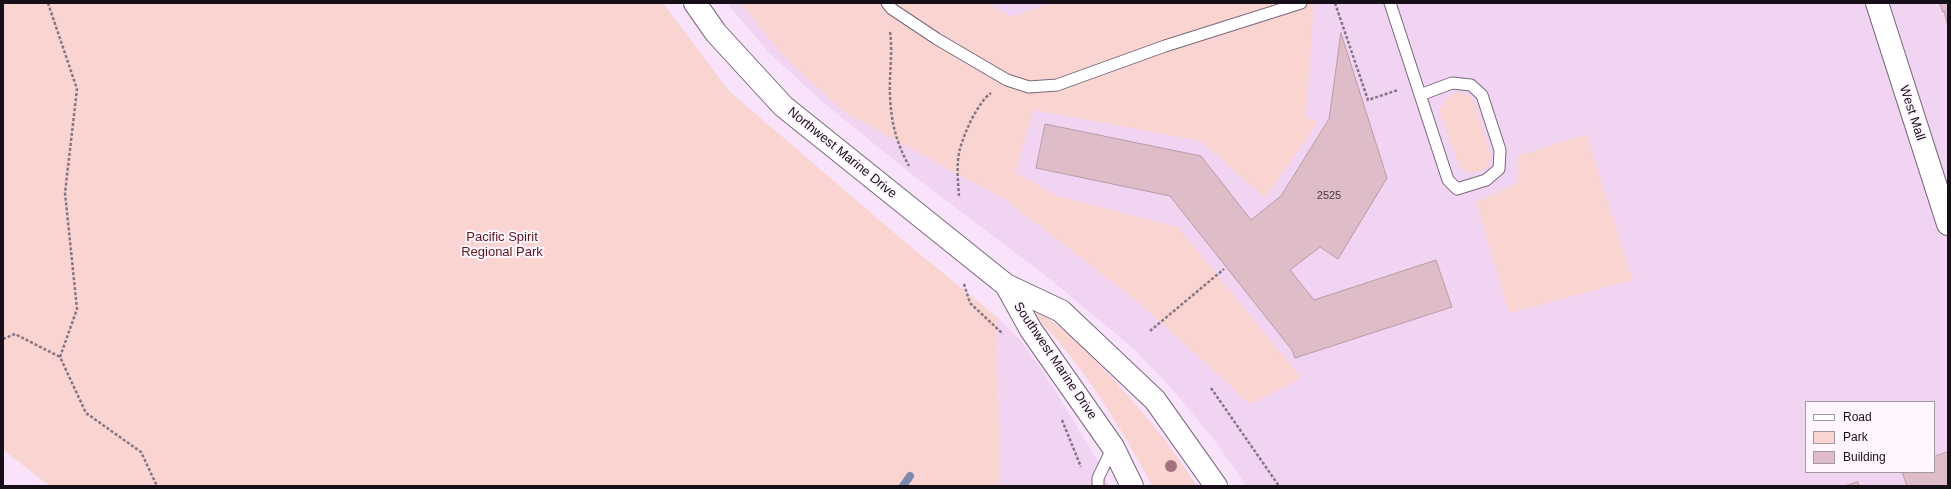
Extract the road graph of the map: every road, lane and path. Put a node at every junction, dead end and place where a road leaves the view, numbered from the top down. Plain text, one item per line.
1 (48, 3) edge
2 (695, 3) edge
3 (887, 3) edge
4 (1301, 3) edge
5 (1335, 3) edge
6 (1390, 3) edge
7 (1877, 3) edge
8 (890, 30) dead end
9 (1007, 80) junction
10 (1416, 83) junction
11 (1420, 94) junction
12 (909, 166) dead end
13 (959, 196) dead end
14 (1948, 224) edge
15 (1224, 269) dead end
16 (1006, 285) junction
17 (1150, 331) dead end
18 (3, 339) edge
19 (60, 357) junction
20 (1211, 388) dead end
21 (1113, 447) junction
22 (157, 486) edge
23 (1098, 486) edge
24 (1132, 486) edge
25 (1216, 486) edge
26 (1279, 486) edge

1 - 19 path
2 - 16 street, Northwest Marine Drive
3 - 9 lane
4 - 9 lane
5 - 10 path
6 - 10 lane
7 - 14 street, West Mall
8 - 12 path
9 - 13 path
10 - 11 lane
11 - 11 lane
15 - 17 path
16 - 21 street, Southwest Marine Drive
16 - 25 street, Southwest Marine Drive
18 - 19 path
19 - 22 path
20 - 26 path
21 - 23 lane
21 - 24 street, Southwest Marine Drive

